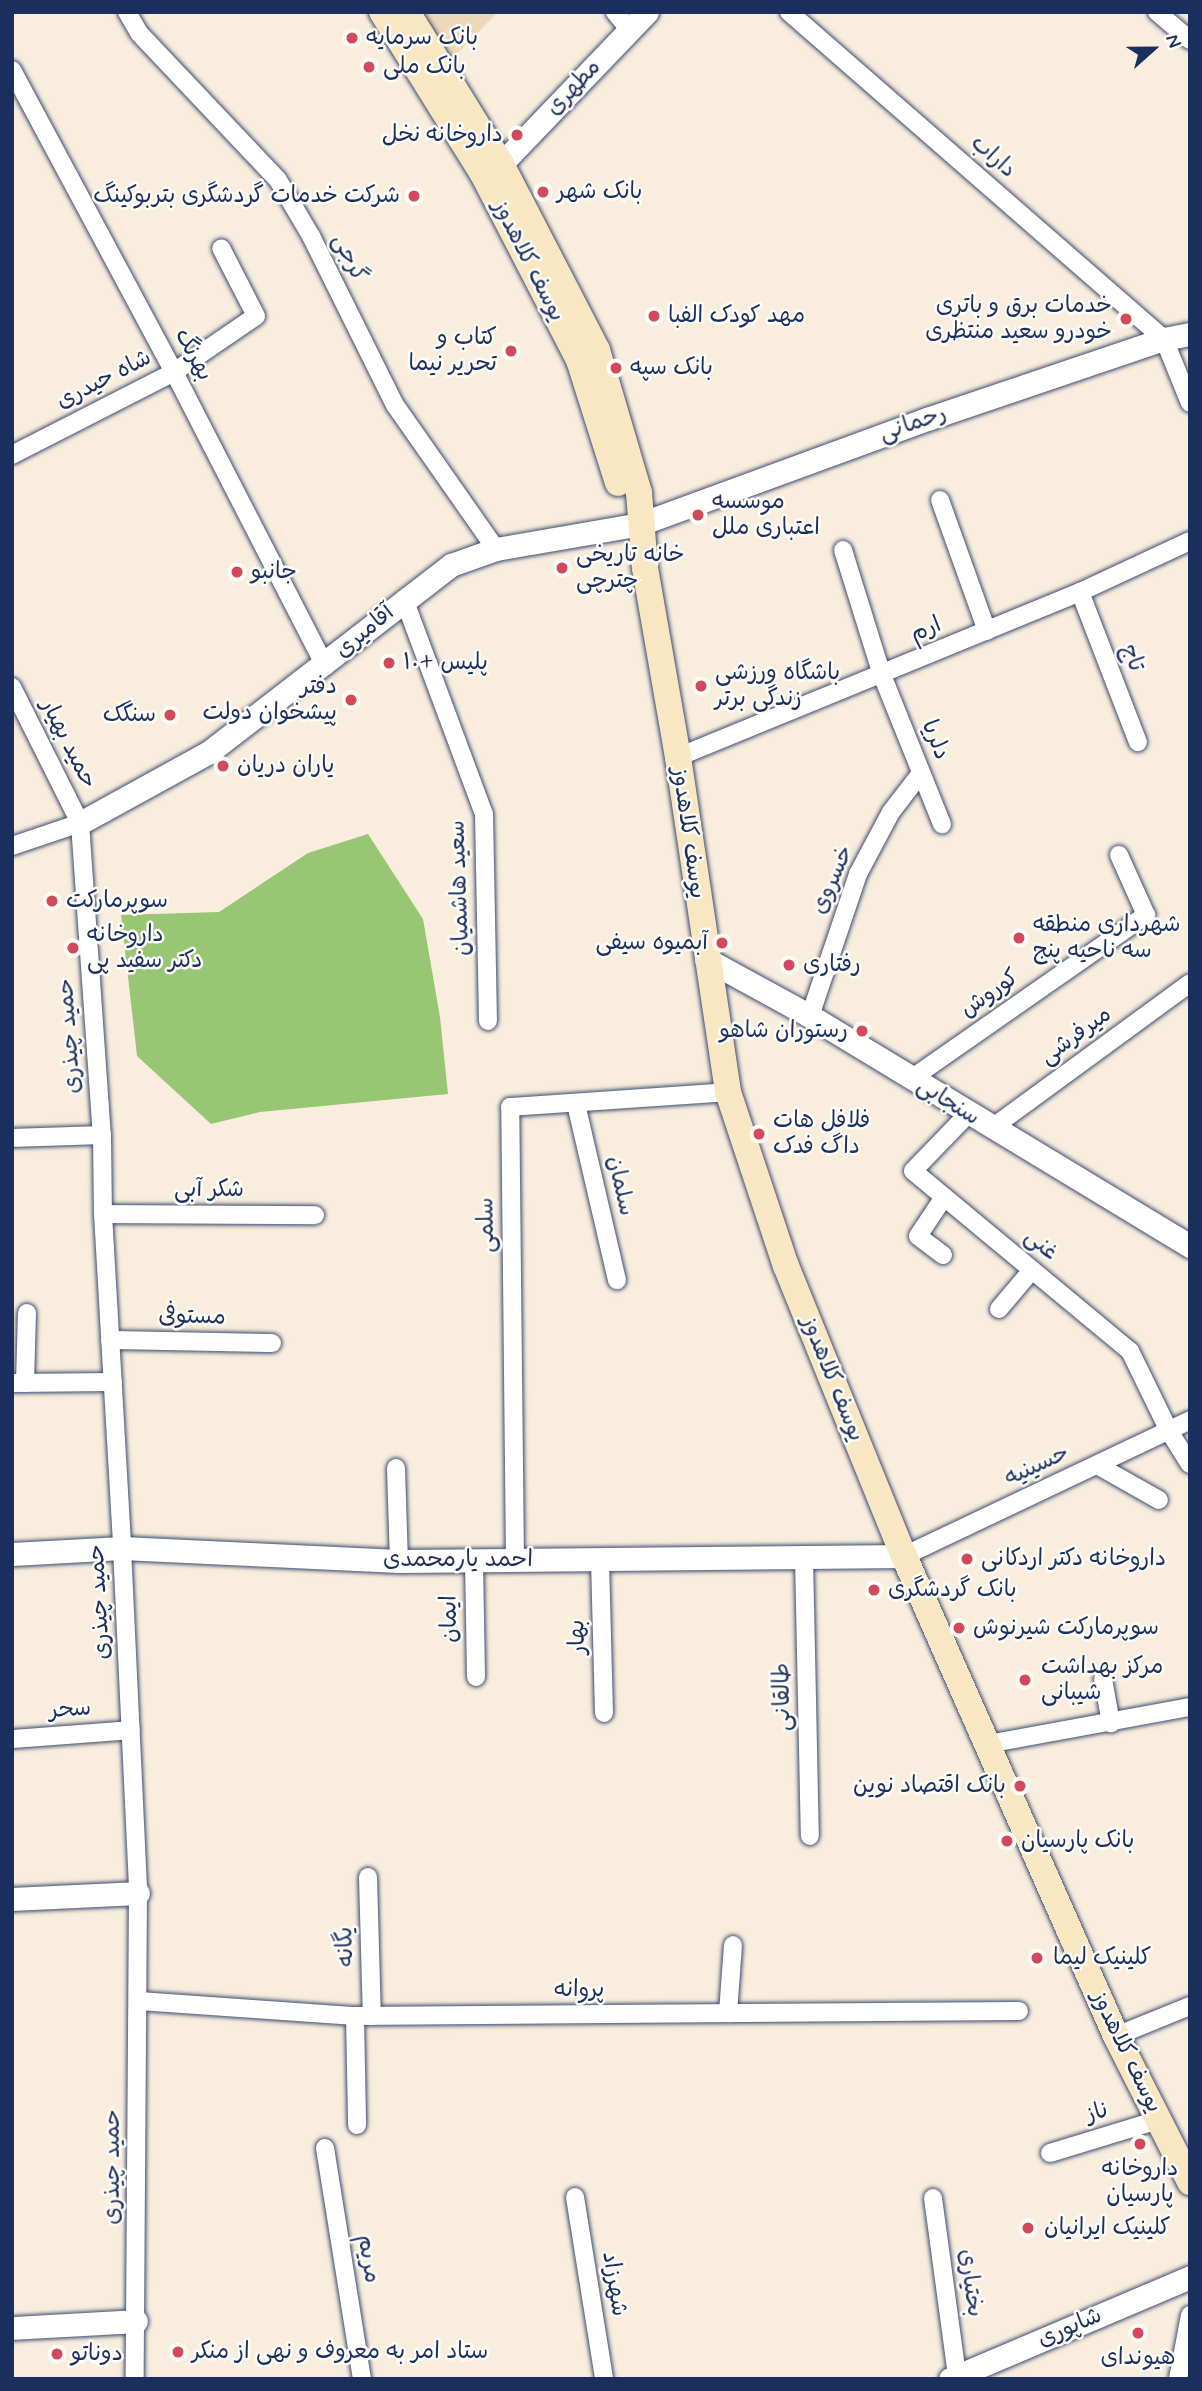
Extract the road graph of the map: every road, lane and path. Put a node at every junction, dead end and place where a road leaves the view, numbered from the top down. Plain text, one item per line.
1 (127, 12) edge
2 (382, 12) edge
3 (407, 12) edge
4 (647, 12) edge
5 (789, 12) edge
6 (1157, 12) edge
7 (622, 21) edge
8 (1190, 40) edge
9 (12, 70) edge
10 (501, 164) junction
11 (221, 248) dead end
12 (1190, 334) edge
13 (1164, 339) junction
14 (174, 372) junction
15 (1190, 403) edge
16 (12, 455) edge
17 (940, 500) dead end
18 (640, 524) junction
19 (1190, 541) edge
20 (496, 549) junction
21 (843, 551) dead end
22 (1080, 592) junction
23 (404, 599) junction
24 (987, 631) junction
25 (325, 666) junction
26 (882, 675) junction
27 (12, 687) edge
28 (1138, 743) dead end
29 (678, 757) junction
30 (921, 773) junction
31 (80, 823) junction
32 (942, 824) dead end
33 (12, 846) edge
34 (1119, 855) dead end
35 (706, 959) junction
36 (1190, 983) edge
37 (810, 1016) junction
38 (488, 1021) dead end
39 (911, 1079) junction
40 (728, 1092) junction
41 (576, 1104) junction
42 (968, 1114) junction
43 (992, 1128) junction
44 (102, 1135) junction
45 (12, 1138) edge
46 (944, 1197) junction
47 (103, 1214) junction
48 (315, 1215) dead end
49 (1190, 1246) edge
50 (943, 1255) dead end
51 (1032, 1270) junction
52 (617, 1280) dead end
53 (999, 1309) dead end
54 (27, 1312) dead end
55 (110, 1340) junction
56 (272, 1343) dead end
57 (113, 1382) junction
58 (18, 1383) edge
59 (1190, 1420) edge
60 (1169, 1431) junction
61 (1190, 1464) edge
62 (1097, 1465) junction
63 (396, 1468) dead end
64 (1159, 1500) dead end
65 (122, 1548) junction
66 (12, 1554) edge
67 (904, 1556) junction
68 (804, 1558) junction
69 (600, 1560) junction
70 (399, 1561) junction
71 (474, 1561) junction
72 (515, 1561) junction
73 (476, 1677) dead end
74 (1103, 1679) dead end
75 (1190, 1707) edge
76 (604, 1713) dead end
77 (1111, 1723) junction
78 (131, 1730) junction
79 (12, 1739) edge
80 (988, 1744) junction
81 (810, 1836) dead end
82 (368, 1877) dead end
83 (138, 1893) junction
84 (12, 1899) edge
85 (733, 1945) dead end
86 (139, 2001) junction
87 (1190, 2006) edge
88 (1019, 2011) dead end
89 (728, 2013) junction
90 (364, 2016) junction
91 (1116, 2036) junction
92 (1158, 2120) junction
93 (357, 2125) dead end
94 (326, 2148) dead end
95 (1050, 2153) dead end
96 (1190, 2182) edge
97 (575, 2197) dead end
98 (933, 2198) dead end
99 (1190, 2277) edge
100 (1190, 2315) edge
101 (136, 2321) junction
102 (12, 2328) edge
103 (954, 2377) edge
104 (135, 2379) edge
105 (362, 2379) edge
106 (604, 2379) edge
107 (1178, 2379) edge

1 - 20 street, گرجی
2 - 18 main road, یوسف کلاهدوز
3 - 10 main road, یوسف کلاهدوز
4 - 7 street, مطهری
5 - 13 street, داراب
6 - 8 street
7 - 10 street, مطهری
9 - 14 street, بهرنگ
10 - 18 main road, یوسف کلاهدوز
11 - 14 street, شاه حیدری
12 - 13 street, رحمانی
13 - 15 street
13 - 18 street, رحمانی
14 - 16 street, شاه حیدری
14 - 25 street, بهرنگ
17 - 24 street
18 - 20 street, آقامیری
18 - 29 main road, یوسف کلاهدوز
19 - 22 street, ارم
20 - 23 street, آقامیری
21 - 26 street, دلریا
22 - 24 street, ارم
22 - 28 street, تاج
23 - 25 street, آقامیری
23 - 38 street, سعید هاشمیان
24 - 26 street, ارم
25 - 31 street, آقامیری
26 - 29 street, ارم
26 - 30 street, دلریا
27 - 31 street, حمید بهیار
29 - 35 main road, یوسف کلاهدوز
30 - 32 street, دلریا
30 - 37 street, خسروی
31 - 33 street
31 - 44 street, حمید چیذری
34 - 39 street, کوروش
35 - 37 street, سنجابی
35 - 40 main road, یوسف کلاهدوز
36 - 43 street, میرفرشی
37 - 39 street, سنجابی
39 - 42 street, سنجابی
40 - 41 street, سلمی
40 - 67 main road, یوسف کلاهدوز
41 - 52 street, سلمان
41 - 72 street, سلمی
42 - 43 street, سنجابی
42 - 46 street, غنی
43 - 49 street, سنجابی
44 - 45 street
44 - 47 street, حمید چیذری
46 - 50 street
46 - 51 street, غنی
47 - 48 street, شکر آبی
47 - 55 street, حمید چیذری
51 - 53 street
51 - 60 street, غنی
54 - 58 street
55 - 56 street, مستوفی
55 - 57 street, حمید چیذری
57 - 58 street
57 - 65 street, حمید چیذری
59 - 60 street, حسینیه
60 - 61 street, غنی
60 - 62 street, حسینیه
62 - 64 street
62 - 67 street, حسینیه
63 - 70 street
65 - 66 street, احمد یارمحمدی
65 - 70 street, احمد یارمحمدی
65 - 78 street, حمید چیذری
67 - 68 street, احمد یارمحمدی
67 - 80 main road, یوسف کلاهدوز
68 - 69 street, احمد یارمحمدی
68 - 81 street, طالقانی
69 - 72 street, احمد یارمحمدی
69 - 76 street, بهار
70 - 71 street, احمد یارمحمدی
71 - 72 street, احمد یارمحمدی
71 - 73 street, ایمان
74 - 77 street
75 - 77 street
77 - 80 street
78 - 79 street, سحر
78 - 83 street, حمید چیذری
80 - 91 main road, یوسف کلاهدوز
82 - 90 street, یگانه
83 - 84 street
83 - 86 street, حمید چیذری
85 - 89 street
86 - 90 street, پروانه
86 - 101 street, حمید چیذری
87 - 91 street
88 - 89 street, پروانه
89 - 90 street, پروانه
90 - 93 street
91 - 92 main road, یوسف کلاهدوز
92 - 95 street, ناز
92 - 96 main road, یوسف کلاهدوز
94 - 105 street, مریم
97 - 106 street, شهرزاد
98 - 103 street, بختیاری
99 - 103 street, شاپوری
100 - 107 street
101 - 102 street
101 - 104 street, حمید چیذری

